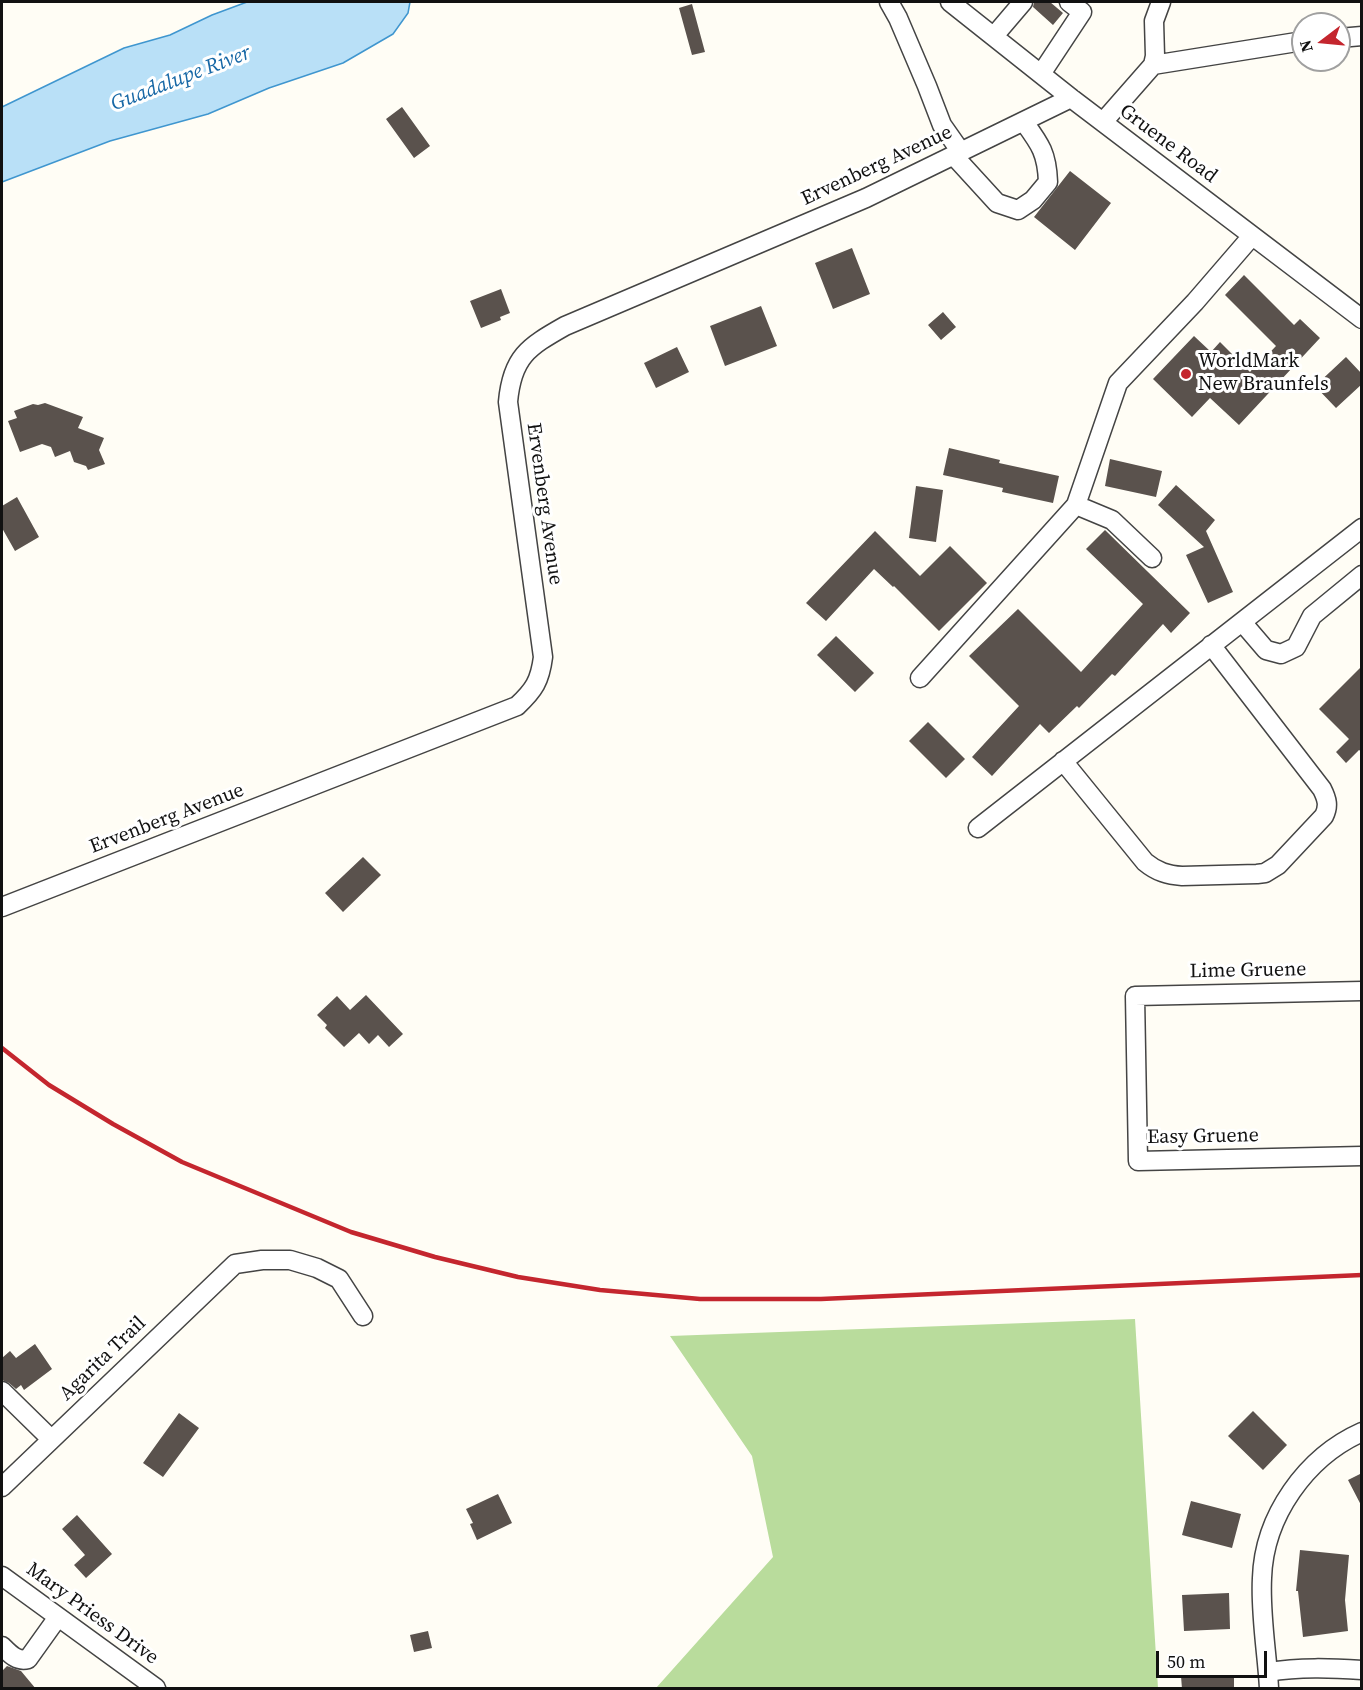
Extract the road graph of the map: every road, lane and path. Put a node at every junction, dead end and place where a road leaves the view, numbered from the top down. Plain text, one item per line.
1 (889, 2) edge
2 (950, 2) edge
3 (1023, 2) edge
4 (1069, 2) edge
5 (1161, 2) edge
6 (994, 36) junction
7 (1291, 43) edge
8 (1153, 65) junction
9 (1041, 74) junction
10 (1071, 98) junction
11 (1023, 122) junction
12 (1103, 122) junction
13 (957, 154) junction
14 (1252, 236) junction
15 (1362, 320) edge
16 (1076, 506) junction
17 (1362, 528) edge
18 (1152, 558) dead end
19 (1362, 575) edge
20 (1242, 622) junction
21 (1211, 645) junction
22 (920, 678) dead end
23 (1063, 761) junction
24 (978, 828) dead end
25 (2, 907) edge
26 (1362, 991) edge
27 (1136, 996) joint
28 (1362, 1156) edge
29 (363, 1316) dead end
30 (2, 1391) edge
31 (1362, 1432) edge
32 (51, 1439) junction
33 (2, 1487) edge
34 (2, 1576) edge
35 (58, 1617) junction
36 (2, 1646) edge
37 (1362, 1670) edge
38 (1269, 1680) edge
39 (156, 1689) edge

1 - 13 street
2 - 6 street, Gruene Road
3 - 6 street
4 - 9 street
5 - 8 street
6 - 9 street, Gruene Road
7 - 8 street
8 - 12 street
9 - 10 street, Gruene Road
10 - 11 street, Ervenberg Avenue
10 - 12 street, Gruene Road
11 - 13 street, Ervenberg Avenue
11 - 13 street
12 - 14 street, Gruene Road
13 - 25 street, Ervenberg Avenue
14 - 15 street, Gruene Road
14 - 16 street
16 - 18 street
16 - 22 street
17 - 20 street
19 - 20 street
20 - 21 street
21 - 23 street
21 - 23 street
23 - 24 street
26 - 27 street, Lime Gruene
27 - 28 street, Easy Gruene
29 - 32 street, Agarita Trail
30 - 32 street
31 - 38 street
32 - 33 street, Agarita Trail
34 - 35 street, Mary Priess Drive
35 - 36 street
35 - 39 street, Mary Priess Drive
37 - 38 street

